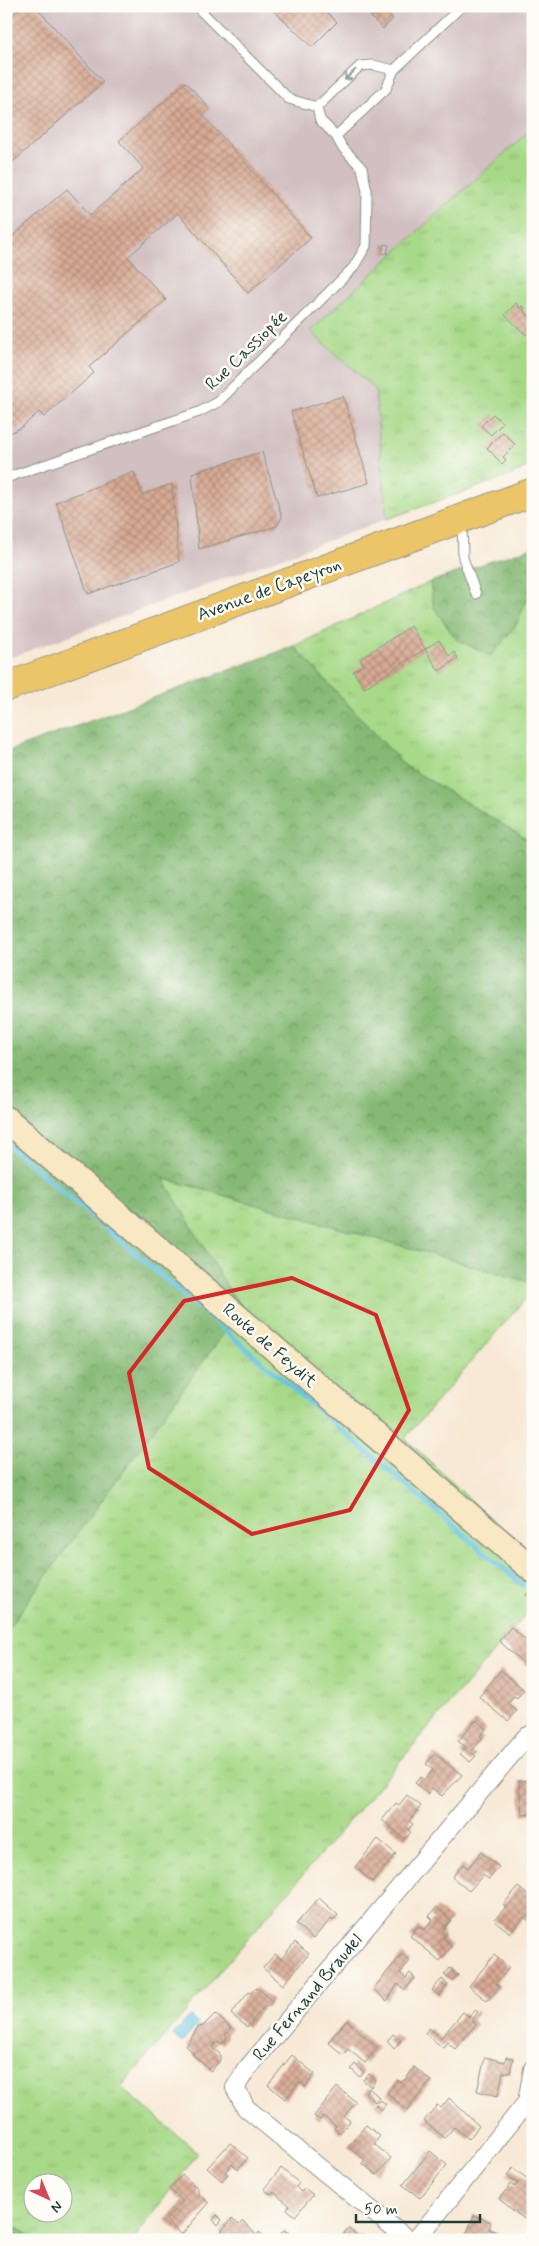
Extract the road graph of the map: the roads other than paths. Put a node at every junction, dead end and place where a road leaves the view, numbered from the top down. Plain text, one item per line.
1 (196, 6) edge
2 (462, 6) edge
3 (394, 70) junction
4 (317, 107) junction
5 (336, 136) junction
6 (6, 478) edge
7 (533, 492) edge
8 (462, 518) junction
9 (476, 594) dead end
10 (6, 687) edge
11 (6, 1120) edge
12 (533, 1570) edge
13 (533, 1734) edge
14 (533, 2069) edge
15 (408, 2240) edge
16 (416, 2240) edge

1 - 4 lane
2 - 3 lane
3 -> 4 lane
3 - 5 lane
4 - 5 lane, Rue Cassiopée
5 - 6 lane, Rue Cassiopée
7 - 8 main road, Avenue de Capeyron
8 - 9 lane
8 - 10 main road, Avenue de Capeyron
11 - 12 street, Route de Feydit
13 - 15 street, Rue Fernand Braudel
14 - 16 street

